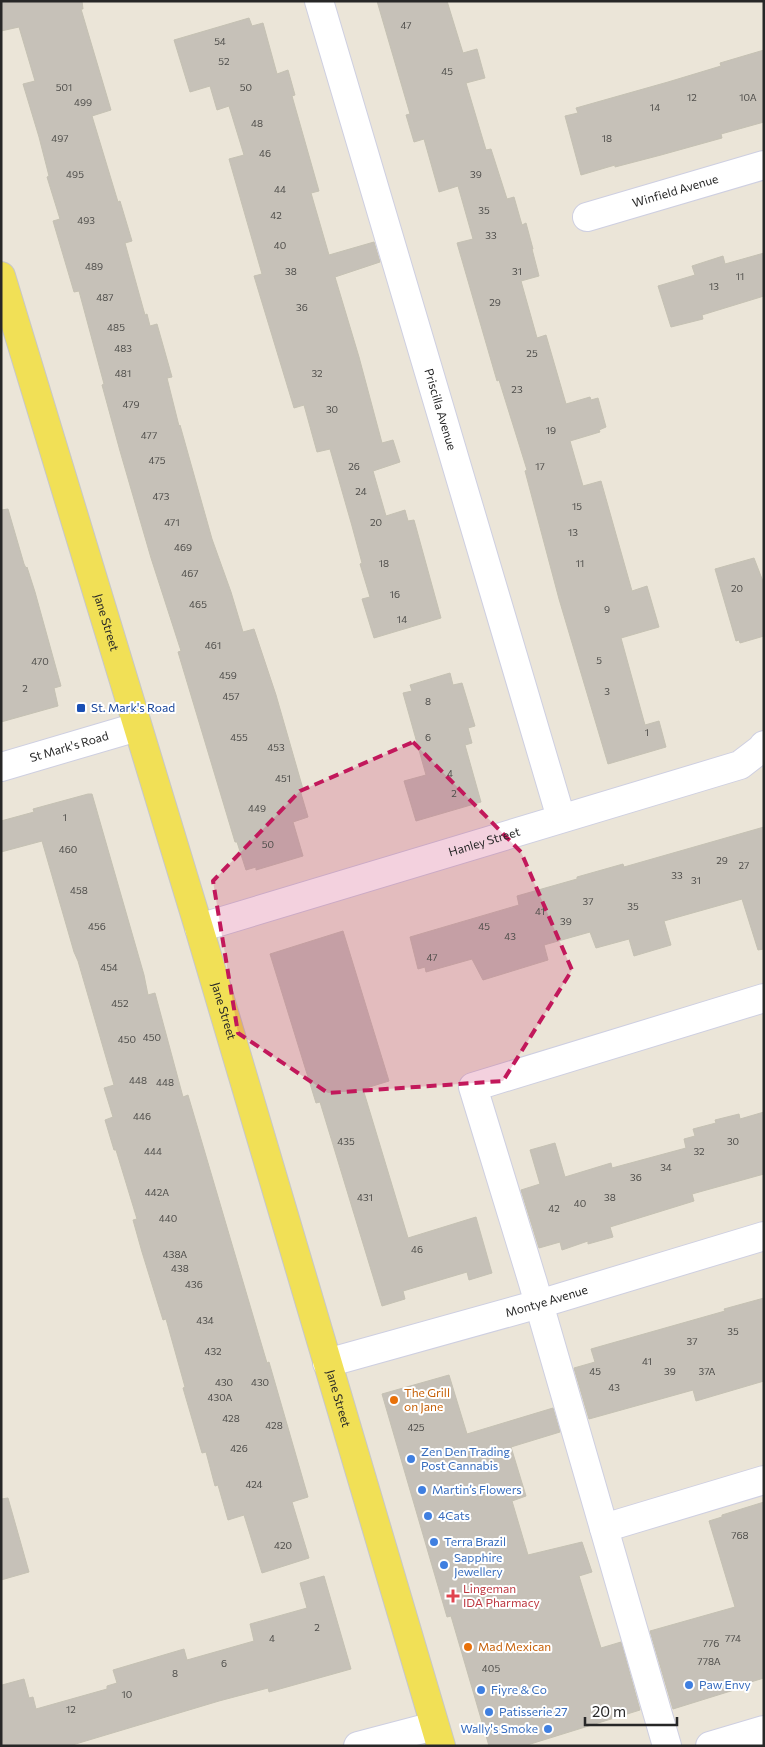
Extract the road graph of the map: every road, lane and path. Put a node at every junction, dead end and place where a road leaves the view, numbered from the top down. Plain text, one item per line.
1 (319, 1) edge
2 (764, 165) edge
3 (587, 217) dead end
4 (1, 276) edge
5 (137, 727) junction
6 (764, 745) edge
7 (1, 767) edge
8 (561, 818) junction
9 (198, 928) junction
10 (764, 998) edge
11 (764, 1236) edge
12 (539, 1304) junction
13 (327, 1363) junction
14 (764, 1480) edge
15 (604, 1528) junction
16 (764, 1730) edge
17 (438, 1736) edge
18 (358, 1746) edge
19 (667, 1746) edge
20 (710, 1746) edge

1 - 8 street, Priscilla Avenue
2 - 3 street, Winfield Avenue
4 - 5 main road, Jane Street
5 - 7 street, St Mark's Road
5 - 9 main road, Jane Street
6 - 8 street, Hanley Street
8 - 9 street, Hanley Street
9 - 13 main road, Jane Street
10 - 12 street
11 - 12 street, Montye Avenue
12 - 13 street, Montye Avenue
12 - 15 street
13 - 17 main road, Jane Street
14 - 15 street
15 - 19 street
16 - 20 street
17 - 18 street

